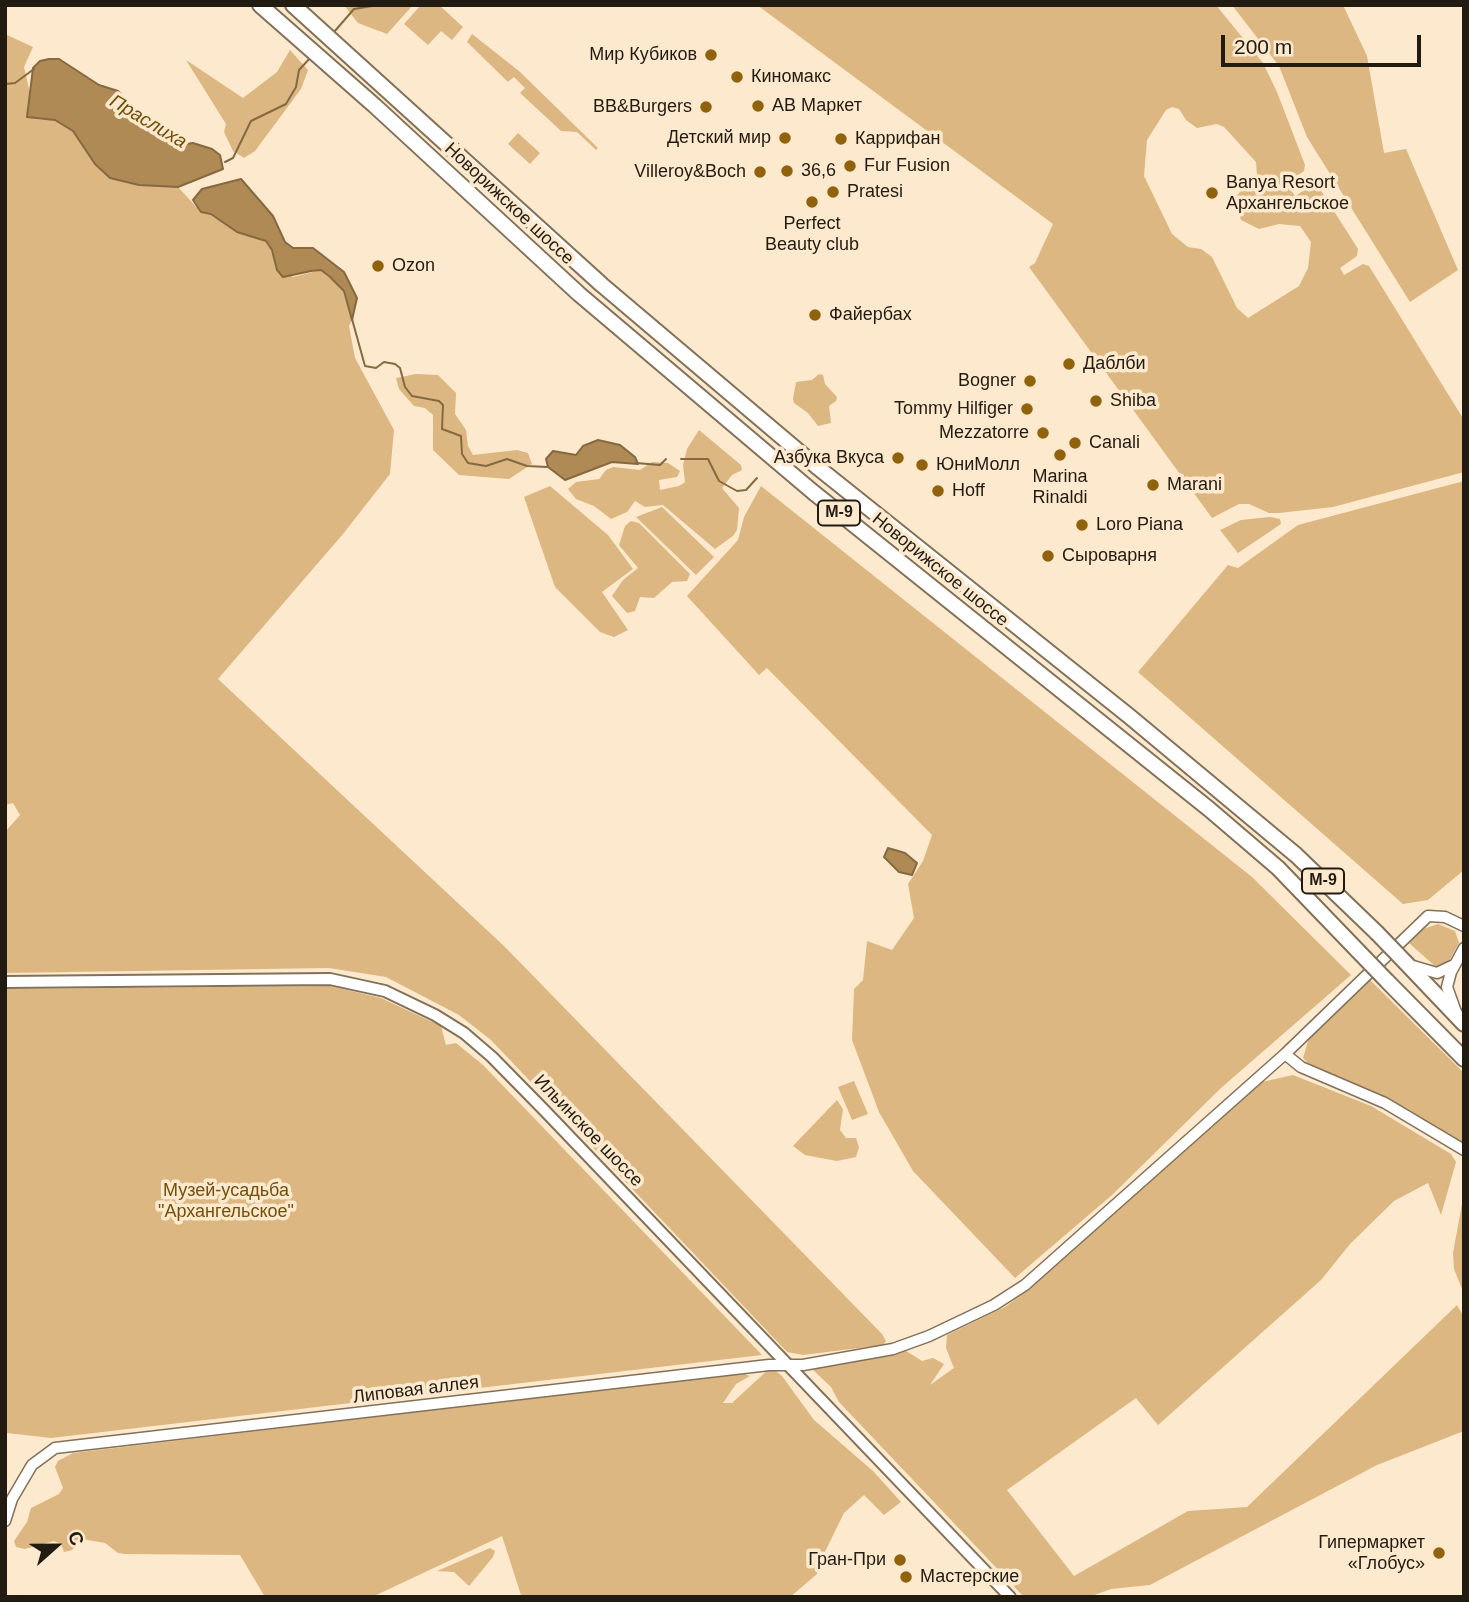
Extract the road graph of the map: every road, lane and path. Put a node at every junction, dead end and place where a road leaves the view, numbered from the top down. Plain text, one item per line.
1 (260, 5) edge
2 (293, 5) edge
3 (1464, 926) edge
4 (1464, 948) edge
5 (1405, 962) junction
6 (1454, 965) junction
7 (5, 982) edge
8 (1463, 1023) edge
9 (1285, 1054) junction
10 (1464, 1059) edge
11 (1464, 1150) edge
12 (789, 1366) junction
13 (5, 1521) edge
14 (1010, 1597) edge

1 - 10 highway, Новорижское шоссе / М-9, bridge
2 - 5 highway, Новорижское шоссе / М-9, bridge
3 - 9 street, Липовая аллея
4 - 6 street, М-9
5 - 6 street, М-9
5 - 8 highway, Новорижское шоссе / М-9
6 - 8 street, М-9
7 - 12 main road, Ильинское шоссе
9 - 11 street
9 - 12 street, Липовая аллея
12 - 13 street, Липовая аллея
12 - 14 main road, Ильинское шоссе

